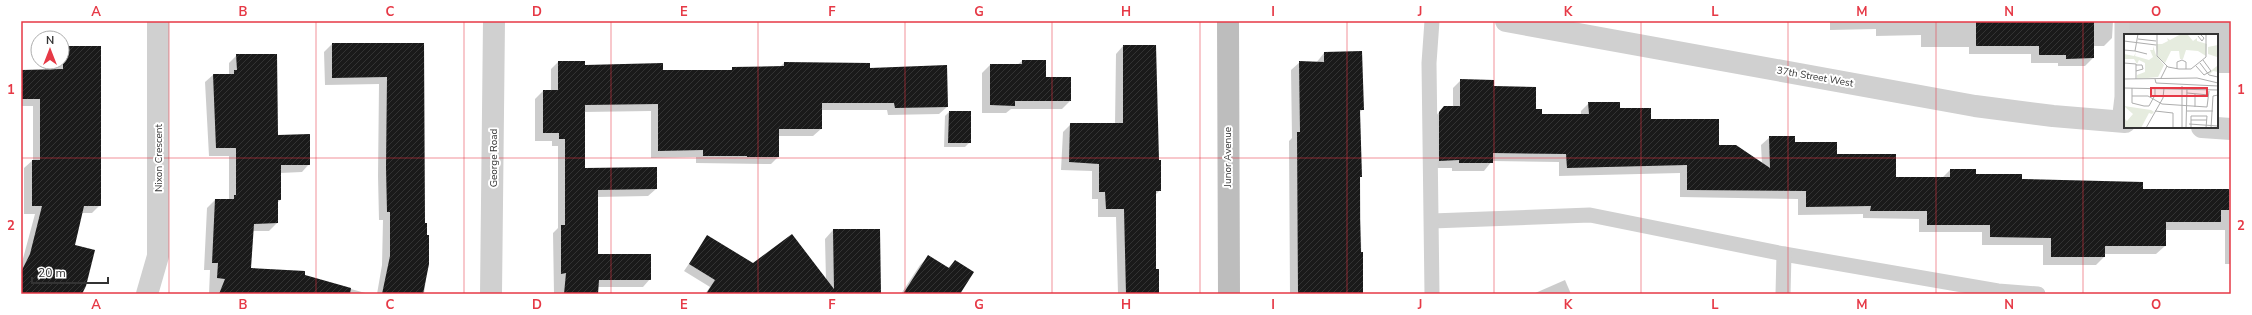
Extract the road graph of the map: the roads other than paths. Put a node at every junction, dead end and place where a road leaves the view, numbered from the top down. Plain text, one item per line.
1 (158, 21) edge
2 (494, 21) edge
3 (1228, 21) edge
4 (1432, 21) edge
5 (1506, 21) edge
6 (2122, 21) edge
7 (2122, 122) edge
8 (2216, 128) edge
9 (2231, 129) edge
10 (1432, 221) junction
11 (1784, 254) junction
12 (146, 294) edge
13 (491, 294) edge
14 (1229, 294) edge
15 (1432, 294) edge
16 (1782, 294) edge
17 (2038, 294) edge

1 - 12 street, Nixon Crescent
2 - 13 street, George Road
3 - 14 street, Junor Avenue
4 - 10 lane
5 - 7 street, 37th Street West
6 - 7 lane
8 - 9 street
10 - 11 lane
10 - 15 lane
11 - 16 lane
11 - 17 lane

